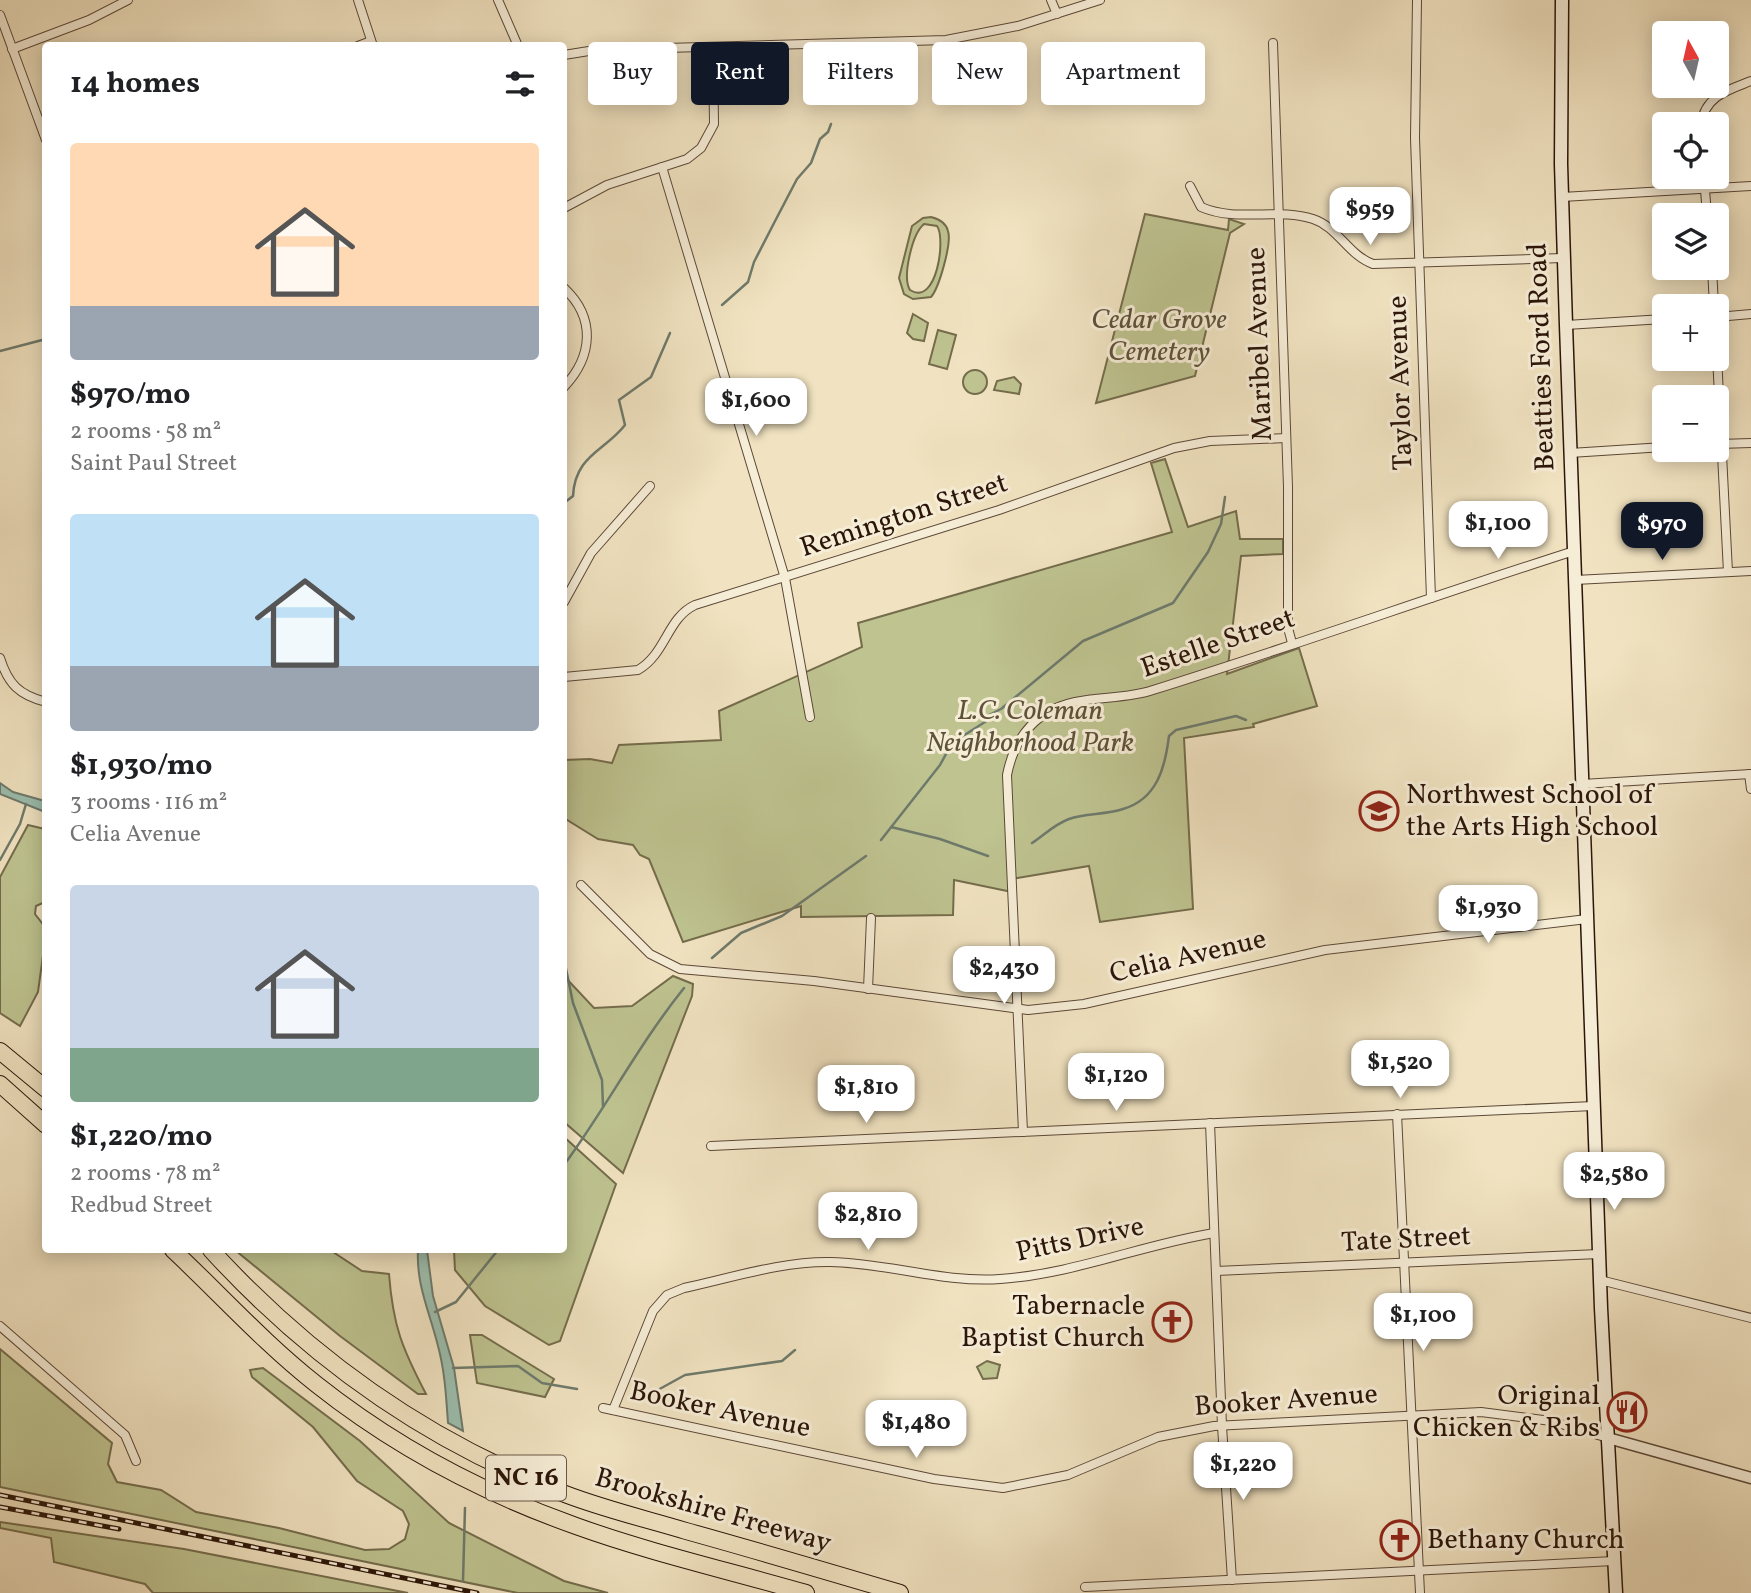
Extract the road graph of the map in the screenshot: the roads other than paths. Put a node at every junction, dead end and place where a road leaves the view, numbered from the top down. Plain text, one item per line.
1 (128, 0) edge
2 (358, 0) edge
3 (498, 0) edge
4 (1051, 0) edge
5 (1100, 0) edge
6 (1417, 0) edge
7 (1562, 0) edge
8 (1057, 14) junction
9 (0, 15) edge
10 (372, 42) edge
11 (516, 42) edge
12 (1273, 43) dead end
13 (789, 45) edge
14 (691, 48) edge
15 (12, 49) junction
16 (567, 55) edge
17 (1751, 81) edge
18 (715, 105) edge
19 (1705, 112) edge
20 (42, 130) edge
21 (662, 167) junction
22 (1190, 186) dead end
23 (1751, 186) edge
24 (1704, 190) junction
25 (1562, 197) junction
26 (1706, 203) edge
27 (567, 206) edge
28 (1279, 216) junction
29 (1563, 258) junction
30 (1420, 262) junction
31 (567, 292) edge
32 (1751, 314) edge
33 (1729, 316) edge
34 (1652, 320) edge
35 (1566, 325) junction
36 (567, 383) edge
37 (1286, 438) junction
38 (1751, 443) edge
39 (1729, 444) edge
40 (1652, 448) edge
41 (1570, 453) junction
42 (1720, 462) edge
43 (650, 486) dead end
44 (1574, 551) junction
45 (1751, 571) edge
46 (1728, 572) junction
47 (785, 578) junction
48 (1575, 580) junction
49 (567, 597) edge
50 (1431, 598) junction
51 (1292, 643) junction
52 (0, 658) edge
53 (567, 677) edge
54 (42, 701) edge
55 (810, 717) dead end
56 (1750, 774) edge
57 (1582, 784) junction
58 (1751, 789) edge
59 (581, 886) dead end
60 (871, 918) dead end
61 (1587, 919) junction
62 (868, 989) junction
63 (1019, 1010) junction
64 (0, 1051) edge
65 (0, 1084) edge
66 (42, 1085) edge
67 (1593, 1106) junction
68 (1397, 1114) junction
69 (42, 1121) edge
70 (1210, 1123) junction
71 (1023, 1132) junction
72 (711, 1146) dead end
73 (1214, 1233) junction
74 (176, 1253) edge
75 (214, 1253) edge
76 (1599, 1254) junction
77 (1404, 1263) junction
78 (1216, 1271) junction
79 (1600, 1280) junction
80 (1751, 1318) edge
81 (0, 1326) edge
82 (603, 1408) dead end
83 (613, 1410) junction
84 (1412, 1415) junction
85 (1222, 1426) junction
86 (1608, 1438) junction
87 (136, 1461) dead end
88 (1751, 1478) edge
89 (1614, 1561) junction
90 (1418, 1570) junction
91 (1232, 1580) junction
92 (1085, 1587) dead end
93 (806, 1593) edge
94 (900, 1593) edge
95 (1420, 1593) edge
96 (1616, 1593) edge

1 - 15 street
2 - 10 street
3 - 11 street
4 - 8 street
5 - 8 street
6 - 30 street, Taylor Avenue
7 - 25 main road, Beatties Ford Road
8 - 13 street
9 - 15 street
12 - 28 street, Maribel Avenue
14 - 16 street
15 - 20 street
17 - 19 street
18 - 21 street
21 - 27 street
21 - 47 street
22 - 28 street
23 - 24 street
24 - 25 street
24 - 26 street
25 - 29 main road, Beatties Ford Road
28 - 30 street
28 - 37 street, Maribel Avenue
29 - 30 street
29 - 35 main road, Beatties Ford Road
30 - 50 street, Taylor Avenue
31 - 36 street
32 - 33 street
34 - 35 street
35 - 41 main road, Beatties Ford Road
37 - 47 street, Remington Street
37 - 51 street, Maribel Avenue
38 - 39 street
40 - 41 street
41 - 44 main road, Beatties Ford Road
42 - 46 street
43 - 49 street
44 - 48 main road, Beatties Ford Road
44 - 50 street, Estelle Street
45 - 46 street
46 - 48 street
47 - 53 street, Remington Street
47 - 55 street
48 - 57 main road, Beatties Ford Road
50 - 51 street, Estelle Street
51 - 63 street, Estelle Street
52 - 54 street
56 - 57 street
56 - 58 street
57 - 61 main road, Beatties Ford Road
59 - 62 street, Celia Avenue
60 - 62 street
61 - 63 street, Celia Avenue
61 - 67 main road, Beatties Ford Road
62 - 63 street, Celia Avenue
63 - 71 street, Estelle Street
64 - 66 highway
65 - 69 highway
67 - 68 street
67 - 76 main road, Beatties Ford Road
68 - 70 street
68 - 77 street
70 - 71 street
70 - 73 street
71 - 72 street
73 - 78 street
73 - 83 street, Pitts Drive
74 - 93 highway, Brookshire Freeway / NC 16
75 - 94 highway, Brookshire Freeway / NC 16
76 - 77 street, Tate Street
76 - 79 main road, Beatties Ford Road
77 - 78 street, Tate Street
77 - 84 street
78 - 85 street
79 - 80 street
79 - 86 main road, Beatties Ford Road
81 - 87 street
82 - 83 street, Booker Avenue
83 - 85 street, Booker Avenue
84 - 85 street, Booker Avenue
84 - 86 street, Booker Avenue
84 - 90 street
85 - 91 street
86 - 88 street
86 - 89 main road, Beatties Ford Road
89 - 90 street
89 - 96 main road, Beatties Ford Road
90 - 91 street
90 - 95 street
91 - 92 street

